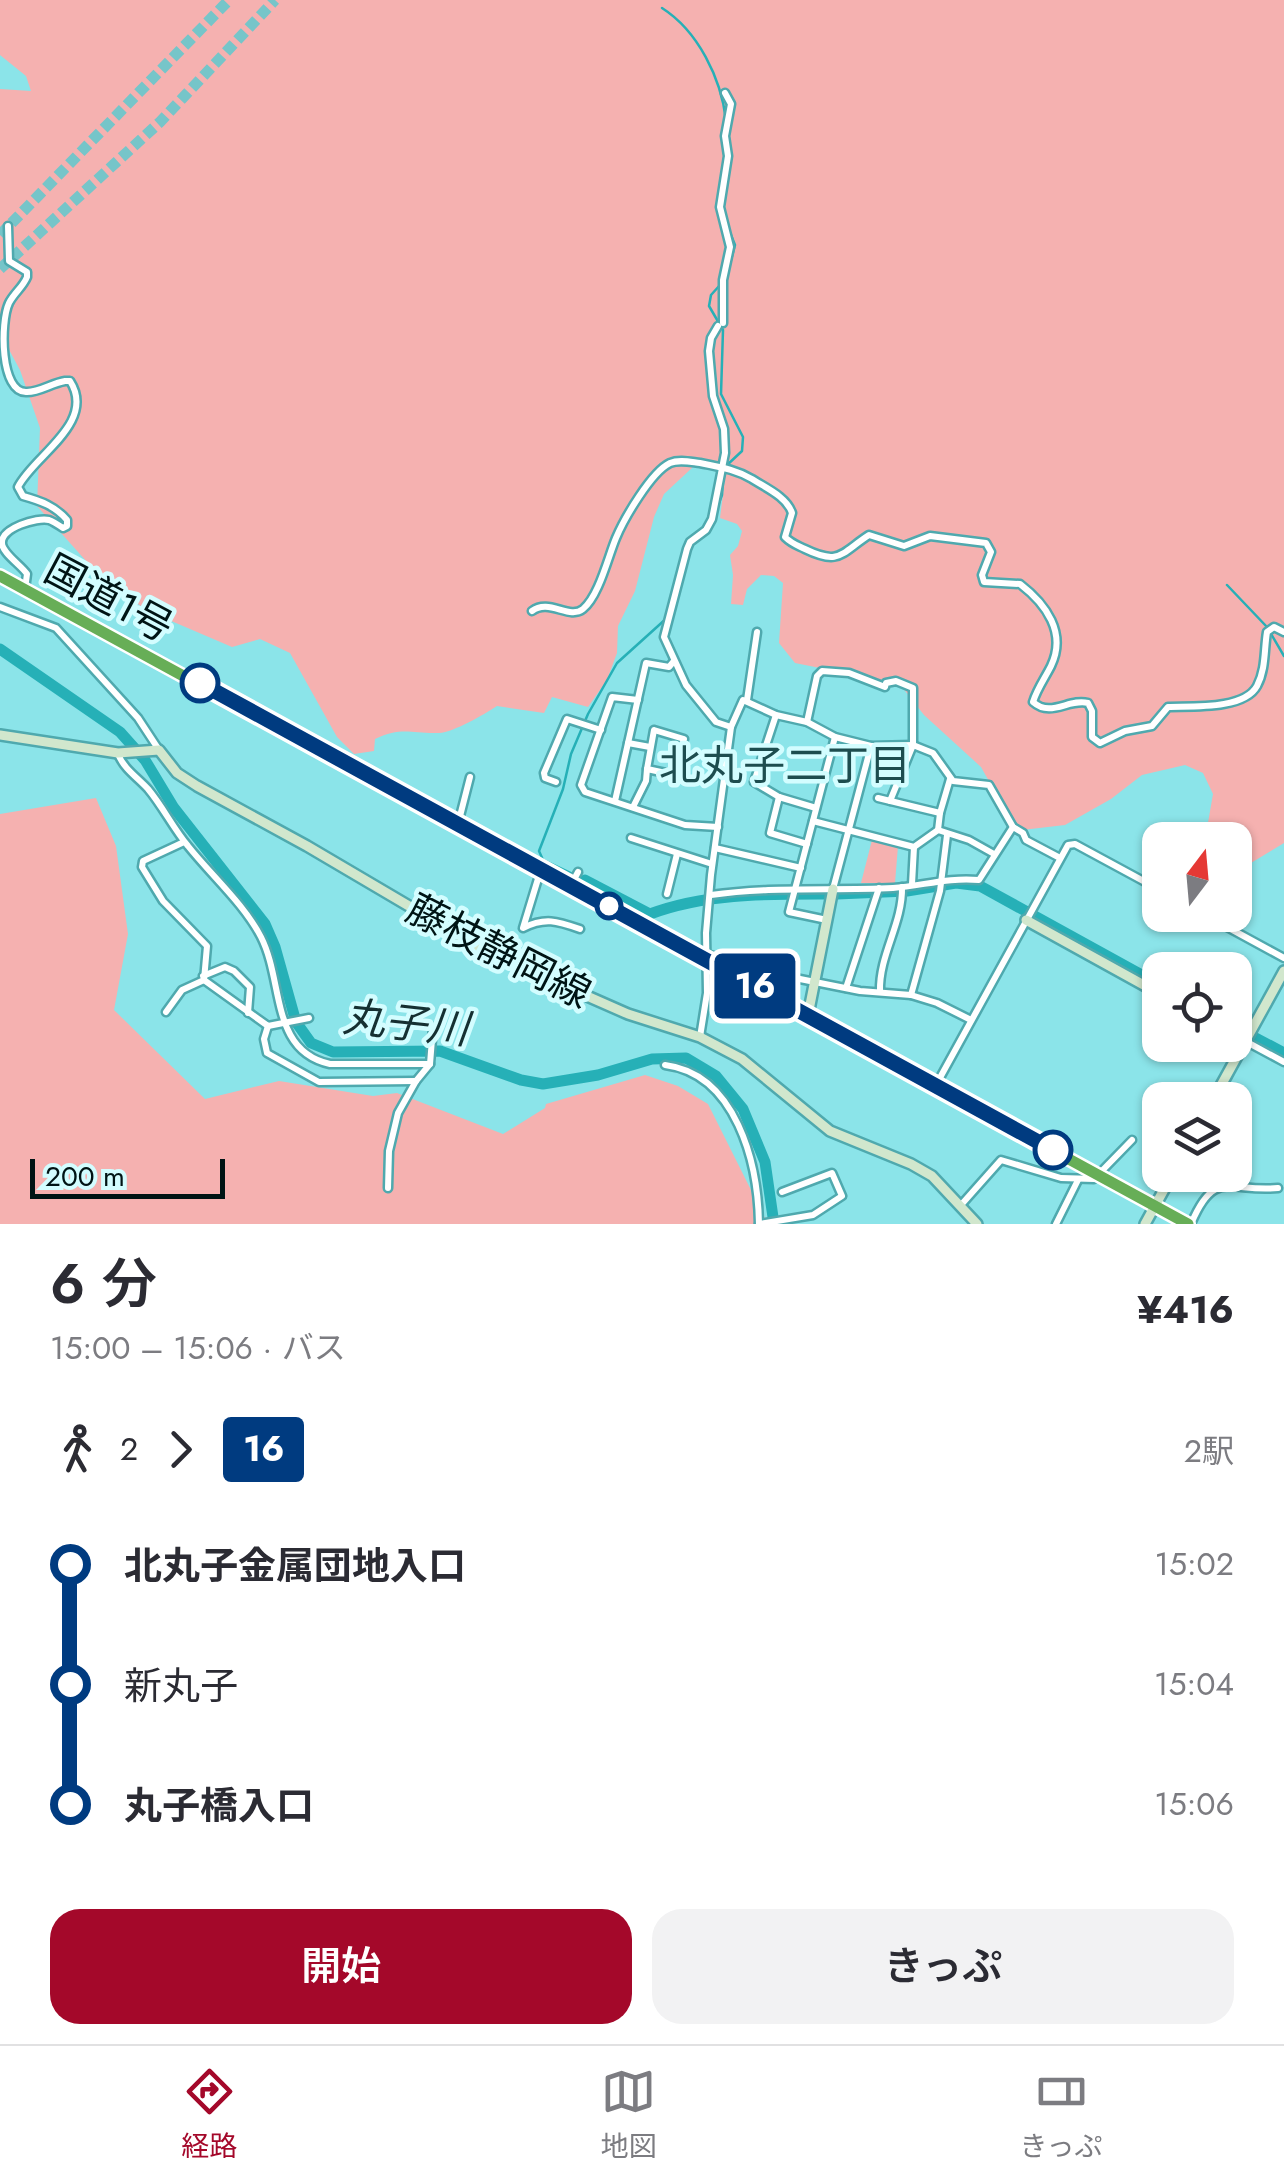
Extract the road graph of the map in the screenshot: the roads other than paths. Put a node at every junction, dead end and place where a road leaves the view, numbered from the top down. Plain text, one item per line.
1 (725, 93) dead end
2 (8, 226) dead end
3 (720, 467) junction
4 (0, 576) edge
5 (25, 590) junction
6 (41, 598) junction
7 (0, 606) edge
8 (532, 611) dead end
9 (42, 620) junction
10 (757, 632) dead end
11 (1284, 632) edge
12 (674, 660) junction
13 (638, 700) junction
14 (747, 700) junction
15 (776, 715) junction
16 (806, 722) junction
17 (731, 727) junction
18 (601, 730) junction
19 (0, 735) edge
20 (835, 738) junction
21 (628, 743) junction
22 (913, 745) junction
23 (870, 746) junction
24 (650, 747) junction
25 (154, 750) junction
26 (121, 753) junction
27 (647, 768) junction
28 (470, 777) dead end
29 (950, 779) junction
30 (556, 782) dead end
31 (779, 797) junction
32 (878, 798) dead end
33 (615, 801) junction
34 (890, 801) junction
35 (633, 806) junction
36 (816, 808) junction
37 (940, 813) junction
38 (813, 821) junction
39 (458, 824) junction
40 (718, 827) junction
41 (1013, 827) junction
42 (848, 830) junction
43 (938, 830) junction
44 (947, 835) junction
45 (631, 838) dead end
46 (184, 842) junction
47 (807, 844) junction
48 (914, 847) junction
49 (714, 848) junction
50 (677, 854) junction
51 (994, 854) junction
52 (1060, 858) junction
53 (712, 864) junction
54 (801, 868) junction
55 (541, 869) junction
56 (1142, 880) edge
57 (912, 884) junction
58 (941, 884) junction
59 (879, 888) junction
60 (833, 889) junction
61 (902, 891) junction
62 (795, 892) junction
63 (667, 894) dead end
64 (710, 899) junction
65 (1029, 915) junction
66 (827, 920) junction
67 (580, 930) dead end
68 (1236, 932) edge
69 (708, 957) junction
70 (1284, 958) edge
71 (1284, 971) edge
72 (204, 978) junction
73 (814, 982) junction
74 (1142, 983) edge
75 (846, 988) junction
76 (880, 991) junction
77 (911, 995) junction
78 (166, 1012) dead end
79 (248, 1013) junction
80 (808, 1016) junction
81 (307, 1018) dead end
82 (970, 1020) junction
83 (285, 1024) junction
84 (268, 1026) junction
85 (433, 1027) dead end
86 (1252, 1030) edge
87 (700, 1038) junction
88 (1252, 1040) edge
89 (1284, 1062) edge
90 (430, 1064) junction
91 (664, 1065) dead end
92 (416, 1080) junction
93 (936, 1085) junction
94 (1132, 1140) dead end
95 (1098, 1175) junction
96 (1078, 1180) junction
97 (388, 1188) dead end
98 (1278, 1188) dead end
99 (782, 1192) dead end
100 (1163, 1192) edge
101 (961, 1205) junction
102 (1155, 1206) junction
103 (783, 1222) edge
104 (760, 1224) edge
105 (977, 1224) edge
106 (1056, 1224) edge
107 (1146, 1224) edge
108 (1190, 1224) edge

1 - 3 street
2 - 5 street
3 - 8 street
3 - 11 street
3 - 12 street
4 - 5 highway, 国道1号
5 - 6 highway, 国道1号
6 - 9 street
6 - 39 highway, 国道1号
7 - 9 street
9 - 25 street
10 - 14 street
12 - 13 street
12 - 17 street
13 - 18 street
13 - 21 street
14 - 15 street
14 - 17 street
15 - 16 street
15 - 31 street
16 - 20 street
16 - 22 street
17 - 40 street
18 - 30 street
18 - 33 street
19 - 26 main road
20 - 23 street
20 - 36 street
21 - 24 street
21 - 33 street
22 - 23 street
22 - 29 street
22 - 34 street
23 - 42 street
24 - 27 street
24 - 27 street
25 - 26 main road
25 - 87 main road, 藤枝静岡線
26 - 46 street
27 - 35 street
28 - 39 street
29 - 37 street
29 - 41 street
31 - 36 street
31 - 47 street
32 - 34 street
33 - 35 street
34 - 37 street
35 - 40 street
36 - 38 street
37 - 43 street
38 - 42 street
38 - 47 street
39 - 55 highway, 国道1号
40 - 49 street
41 - 51 street
41 - 52 street
42 - 48 street
42 - 60 street
43 - 44 street
43 - 48 street
44 - 51 street
44 - 58 street
45 - 50 street
46 - 72 street
46 - 83 street
47 - 54 street
48 - 57 street
49 - 53 street
49 - 54 street
50 - 53 street
50 - 63 street
51 - 58 street
52 - 56 street
52 - 65 street
53 - 64 street
54 - 62 street
55 - 67 street
55 - 69 highway, 国道1号
57 - 58 street
57 - 61 street
58 - 77 street
59 - 60 street
59 - 61 street
59 - 75 street
60 - 62 street
60 - 66 main road
61 - 76 street
62 - 64 street
62 - 66 street
64 - 69 street
65 - 74 main road
65 - 82 street
66 - 73 main road
68 - 70 street
69 - 73 street
69 - 80 highway, 国道1号
69 - 87 street
71 - 86 main road
72 - 78 street
72 - 79 street
72 - 79 street
73 - 75 street
73 - 80 main road
75 - 76 street
76 - 77 street
77 - 82 street
79 - 84 street
80 - 93 highway, 国道1号
81 - 83 street
82 - 93 street
83 - 84 street
83 - 90 street
84 - 92 street
85 - 90 street
87 - 101 main road, 藤枝静岡線
88 - 89 street
90 - 92 street
91 - 104 street
92 - 97 street
93 - 95 highway, 国道1号
94 - 95 street
95 - 96 street
95 - 102 highway, 国道1号
96 - 101 street
96 - 106 street
98 - 108 street
99 - 103 street
100 - 102 main road
101 - 105 main road, 藤枝静岡線
102 - 107 main road
102 - 108 highway, 国道1号
103 - 104 street

